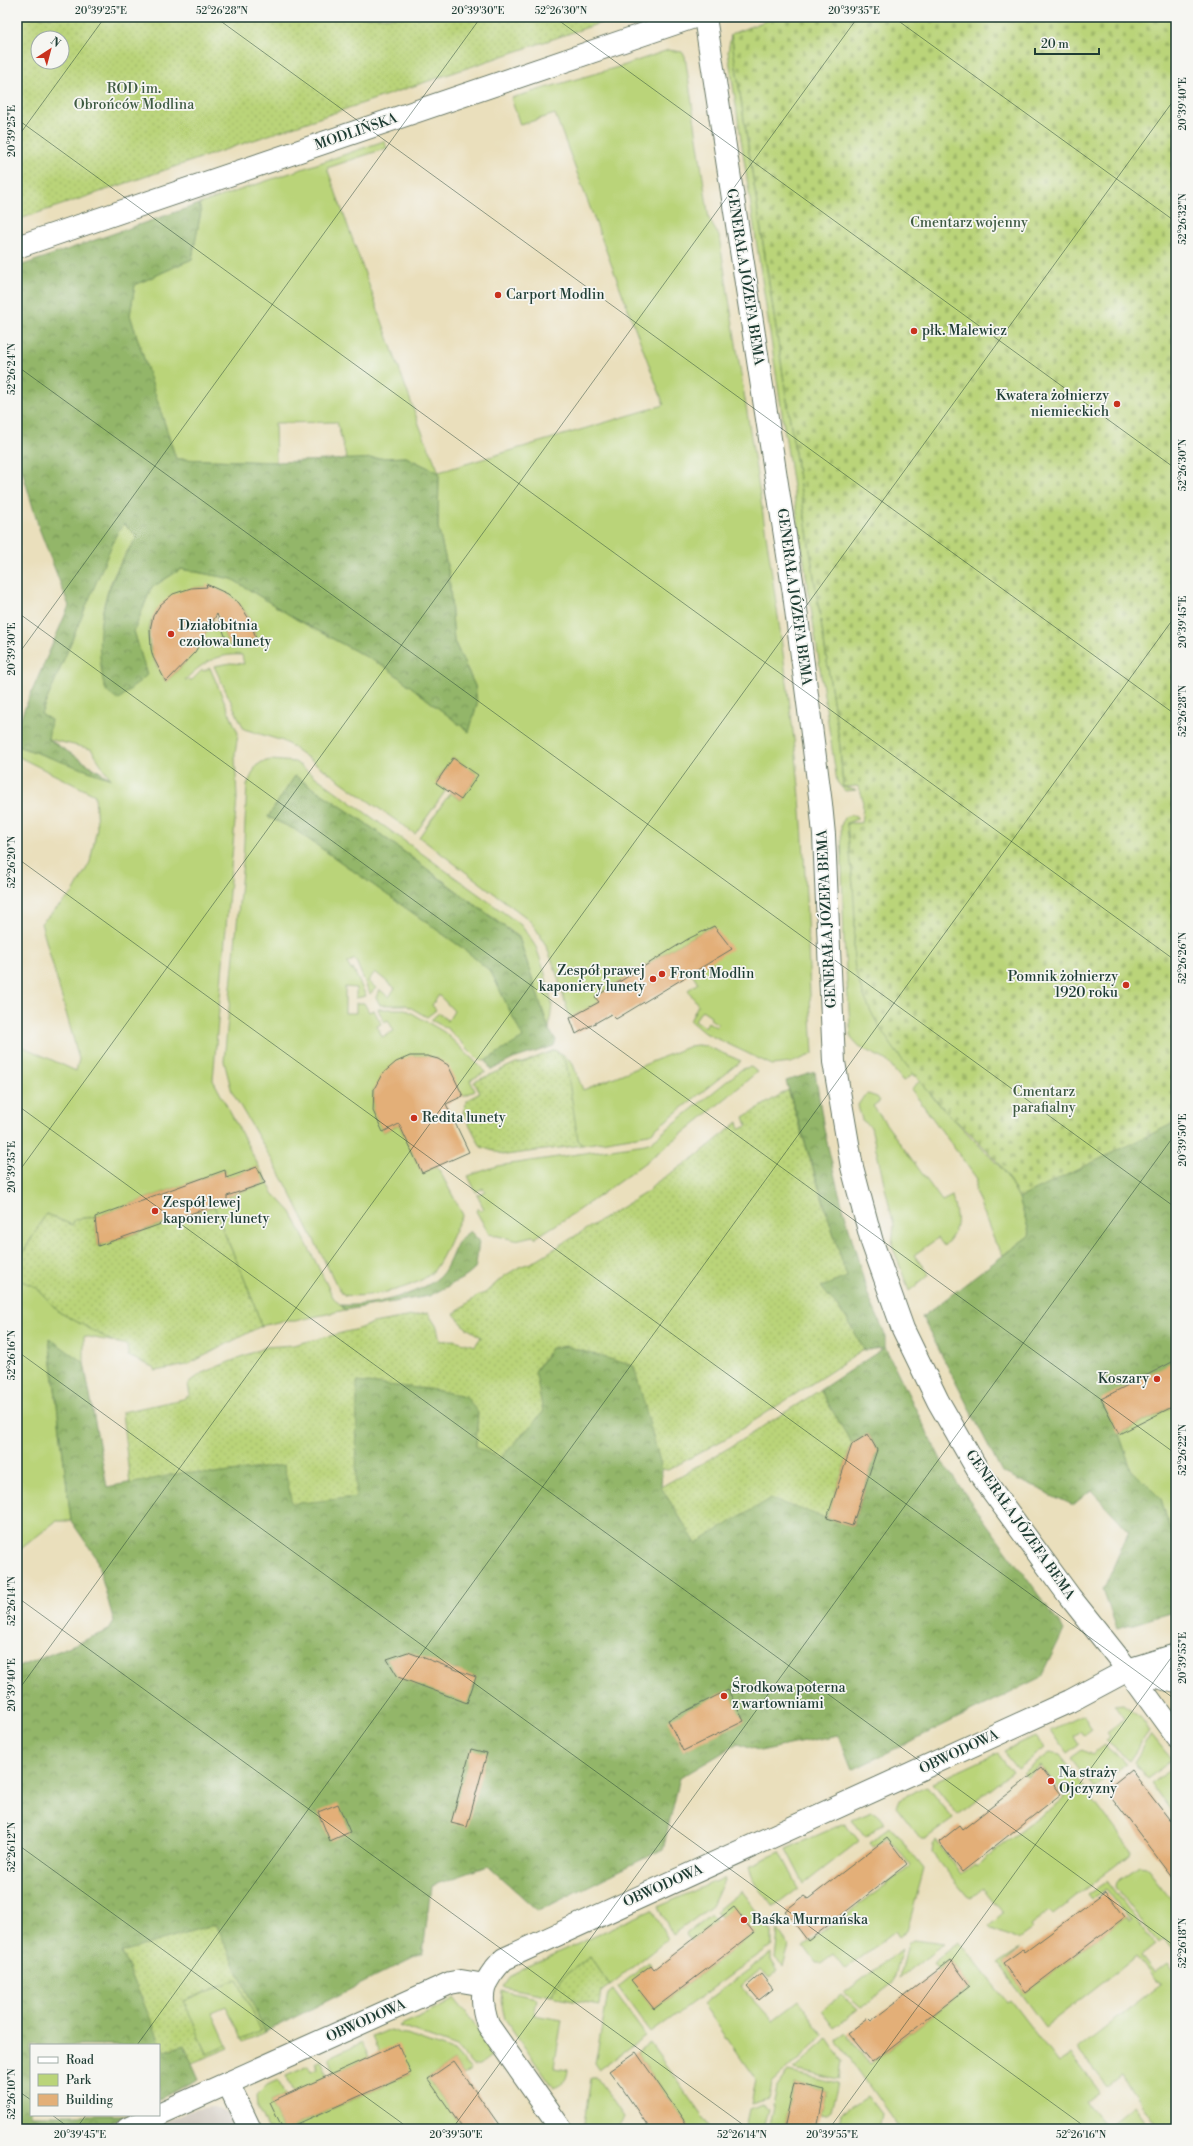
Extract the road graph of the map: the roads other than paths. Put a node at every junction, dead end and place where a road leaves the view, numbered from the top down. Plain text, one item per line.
1 (694, 17) edge
2 (705, 17) edge
3 (17, 246) edge
4 (1176, 1655) edge
5 (1128, 1670) junction
6 (1176, 1682) edge
7 (1176, 1736) edge
8 (485, 1985) junction
9 (228, 2083) junction
10 (160, 2114) edge
11 (156, 2116) edge
12 (127, 2129) edge
13 (250, 2129) edge
14 (561, 2129) edge

1 - 3 street, MODLIŃSKA
2 - 5 street, GENERAŁA JÓZEFA BEMA
4 - 5 street, OBWODOWA
5 - 6 street
5 - 7 street, GENERAŁA JÓZEFA BEMA
5 - 8 street, OBWODOWA
8 - 9 street, OBWODOWA
8 - 14 street
9 - 10 street, OBWODOWA
9 - 13 street
11 - 12 street, OBWODOWA

